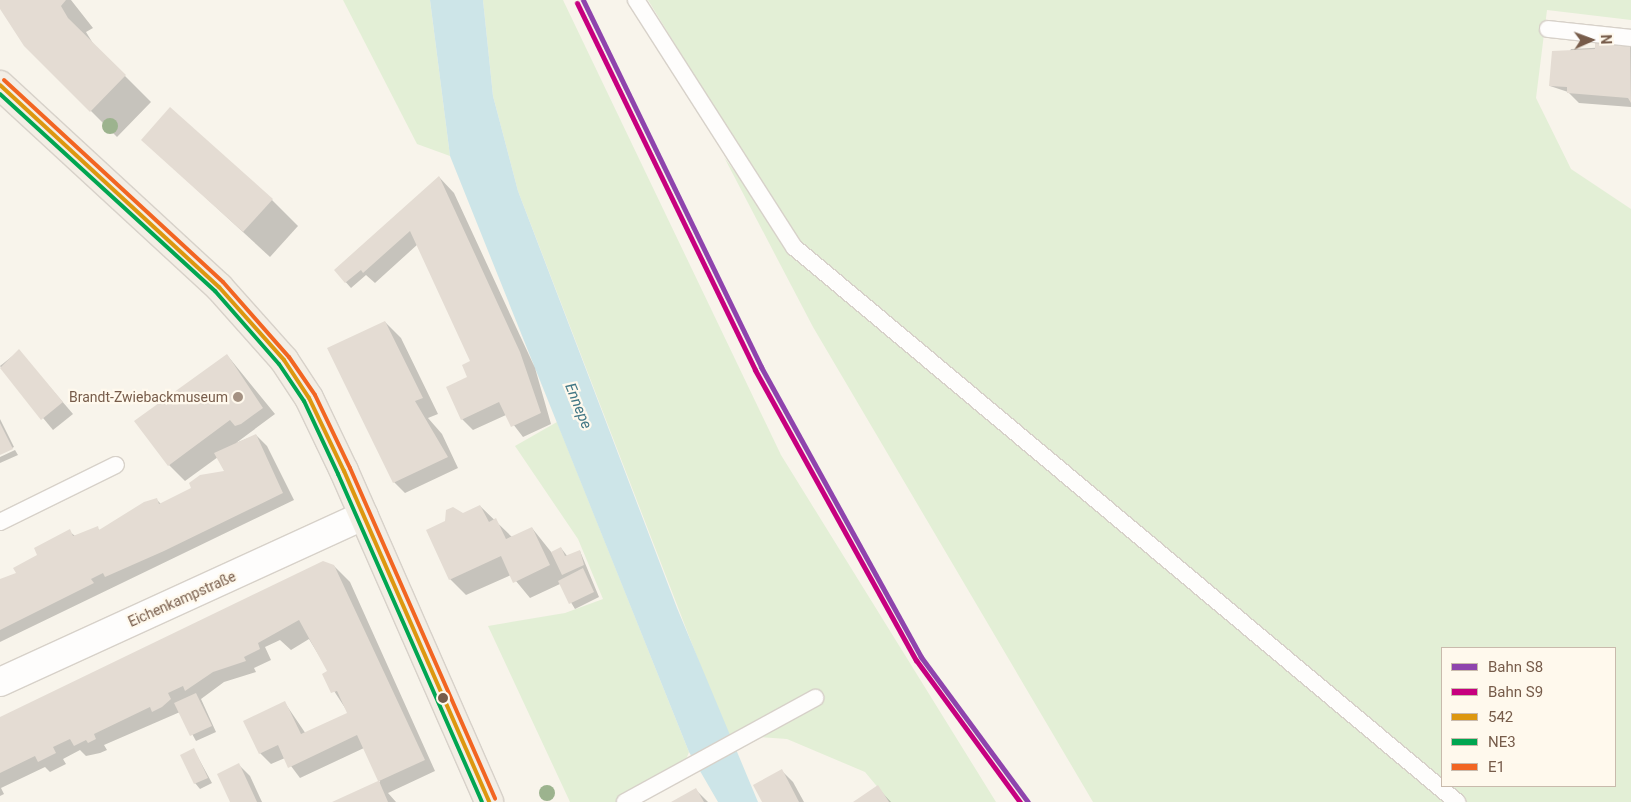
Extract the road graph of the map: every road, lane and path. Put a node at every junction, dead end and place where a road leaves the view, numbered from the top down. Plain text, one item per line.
1 (636, 0) edge
2 (1548, 29) dead end
3 (1631, 38) edge
4 (0, 85) edge
5 (116, 465) dead end
6 (364, 515) junction
7 (0, 522) edge
8 (0, 682) edge
9 (815, 698) dead end
10 (490, 802) edge
11 (626, 802) edge
12 (1457, 802) edge

1 - 12 lane
2 - 3 lane
4 - 6 main road
5 - 7 lane
6 - 8 street, Eichenkampstraße
6 - 10 main road
9 - 11 lane

